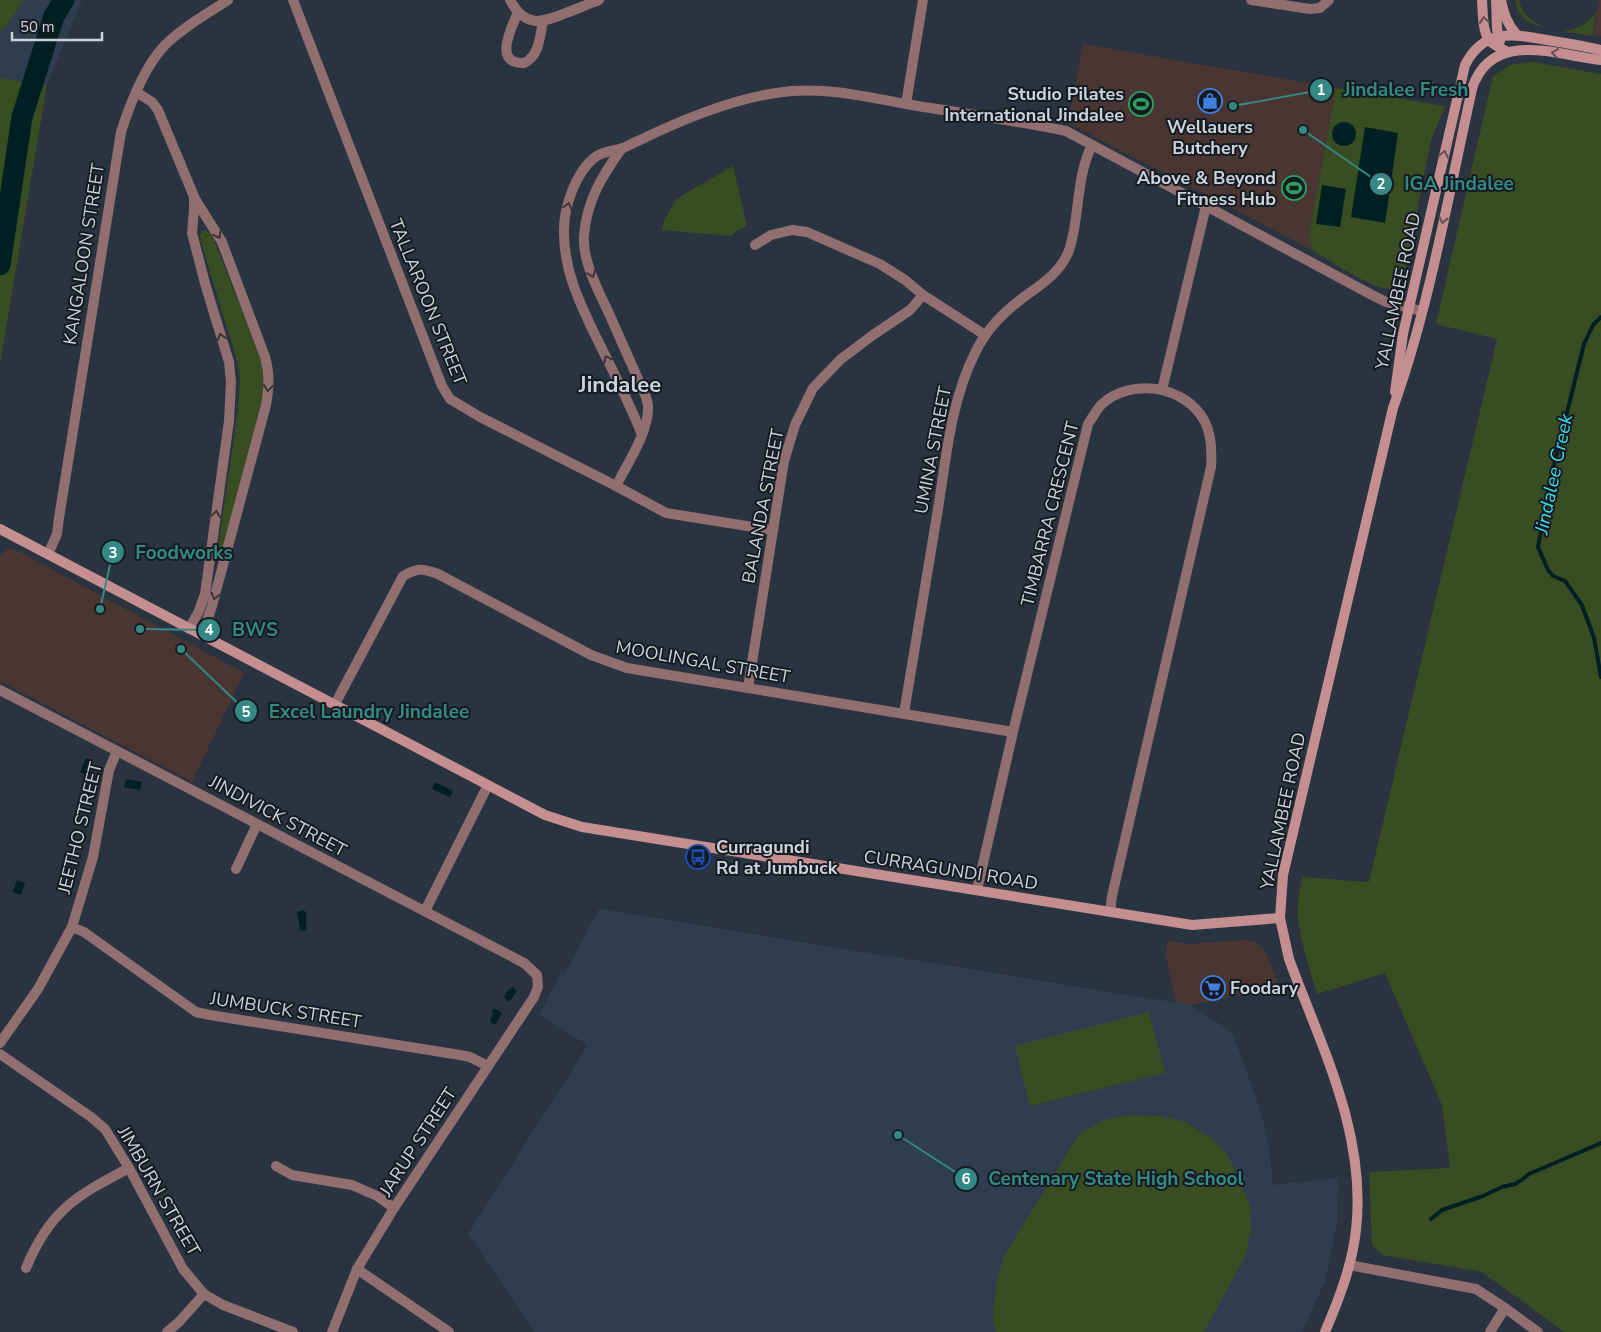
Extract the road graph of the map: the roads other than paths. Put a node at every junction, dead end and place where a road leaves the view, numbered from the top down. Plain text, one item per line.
1 (228, 0) edge
2 (293, 0) edge
3 (510, 0) edge
4 (598, 0) edge
5 (923, 0) edge
6 (1251, 0) edge
7 (1330, 0) edge
8 (1482, 0) edge
9 (1496, 0) edge
10 (1501, 0) edge
11 (518, 12) junction
12 (543, 21) junction
13 (1517, 35) junction
14 (1494, 38) junction
15 (1601, 50) edge
16 (1508, 52) junction
17 (1601, 60) edge
18 (136, 92) junction
19 (906, 104) junction
20 (1092, 145) junction
21 (622, 148) junction
22 (193, 193) junction
23 (1206, 206) junction
24 (755, 245) dead end
25 (923, 295) junction
26 (1408, 308) junction
27 (1421, 311) junction
28 (985, 335) junction
29 (1162, 390) junction
30 (1393, 408) junction
31 (642, 435) junction
32 (616, 486) junction
33 (0, 529) edge
34 (772, 530) junction
35 (48, 554) junction
36 (189, 629) junction
37 (202, 636) junction
38 (748, 688) junction
39 (0, 690) edge
40 (335, 704) junction
41 (904, 713) junction
42 (1013, 732) junction
43 (118, 751) junction
44 (488, 785) junction
45 (257, 824) junction
46 (236, 869) dead end
47 (977, 890) junction
48 (425, 911) junction
49 (1110, 912) junction
50 (1280, 918) junction
51 (72, 927) junction
52 (537, 975) joint
53 (0, 1043) edge
54 (0, 1054) edge
55 (488, 1066) junction
56 (276, 1166) dead end
57 (129, 1168) junction
58 (394, 1208) junction
59 (1349, 1265) junction
60 (26, 1268) dead end
61 (357, 1269) junction
62 (204, 1294) junction
63 (1505, 1308) junction
64 (167, 1332) edge
65 (293, 1332) edge
66 (332, 1332) edge
67 (449, 1332) edge
68 (1326, 1332) edge
69 (1490, 1332) edge
70 (1538, 1332) edge

1 - 18 street, KANGALOON STREET
2 - 32 street, TALLAROON STREET
3 - 11 street
4 - 12 street
5 - 19 street
6 - 7 street
14 -> 8 main road
9 - 14 main road
10 - 13 main road
11 - 12 street
11 - 12 street
13 - 14 main road
13 - 15 main road
14 - 16 main road
26 -> 14 main road, YALLAMBEE ROAD
17 -> 16 main road, YALLAMBEE ROAD
16 -> 27 main road, YALLAMBEE ROAD
18 - 22 street
18 - 35 street, KANGALOON STREET
19 - 20 street
19 - 21 street
20 - 23 street
20 - 28 street, UMINA STREET
21 -> 31 street
31 -> 21 street
36 -> 22 street
22 -> 37 street
23 - 26 street
23 - 29 street
24 - 25 street
25 - 28 street
25 - 34 street, BALANDA STREET
26 - 27 street
26 - 30 main road, YALLAMBEE ROAD
27 - 30 main road, YALLAMBEE ROAD
28 - 41 street, UMINA STREET
29 - 42 street, TIMBARRA CRESCENT
29 - 49 street, TIMBARRA CRESCENT
30 - 50 main road, YALLAMBEE ROAD
31 - 32 street
32 - 34 street, TALLAROON STREET
33 - 35 main road, CURRAGUNDI ROAD
34 - 38 street, BALANDA STREET
35 - 36 main road, CURRAGUNDI ROAD
36 - 37 main road, CURRAGUNDI ROAD
37 - 40 main road, CURRAGUNDI ROAD
38 - 40 street, MOOLINGAL STREET
38 - 41 street, MOOLINGAL STREET
39 - 43 street, JINDIVICK STREET
40 - 44 main road, CURRAGUNDI ROAD
41 - 42 street, MOOLINGAL STREET
42 - 47 street, TIMBARRA CRESCENT
43 - 45 street, JINDIVICK STREET
43 - 51 street, JEETHO STREET
44 - 47 main road, CURRAGUNDI ROAD
44 - 48 street
45 - 46 street
45 - 48 street, JINDIVICK STREET
47 - 49 main road, CURRAGUNDI ROAD
48 - 52 street, JINDIVICK STREET
49 - 50 main road, CURRAGUNDI ROAD
50 - 59 main road, YALLAMBEE ROAD
51 - 53 street, JEETHO STREET
51 - 55 street, JUMBUCK STREET
52 - 55 street, JARUP STREET
54 - 57 street, JIMBURN STREET
55 - 58 street, JARUP STREET
56 - 58 street
57 - 60 street
57 - 62 street, JIMBURN STREET
58 - 61 street, JARUP STREET
59 - 63 street
59 - 68 main road, YALLAMBEE ROAD
61 - 66 street, JARUP STREET
61 - 67 street
62 - 64 street
62 - 65 street, JIMBURN STREET
63 - 69 street
63 - 70 street

